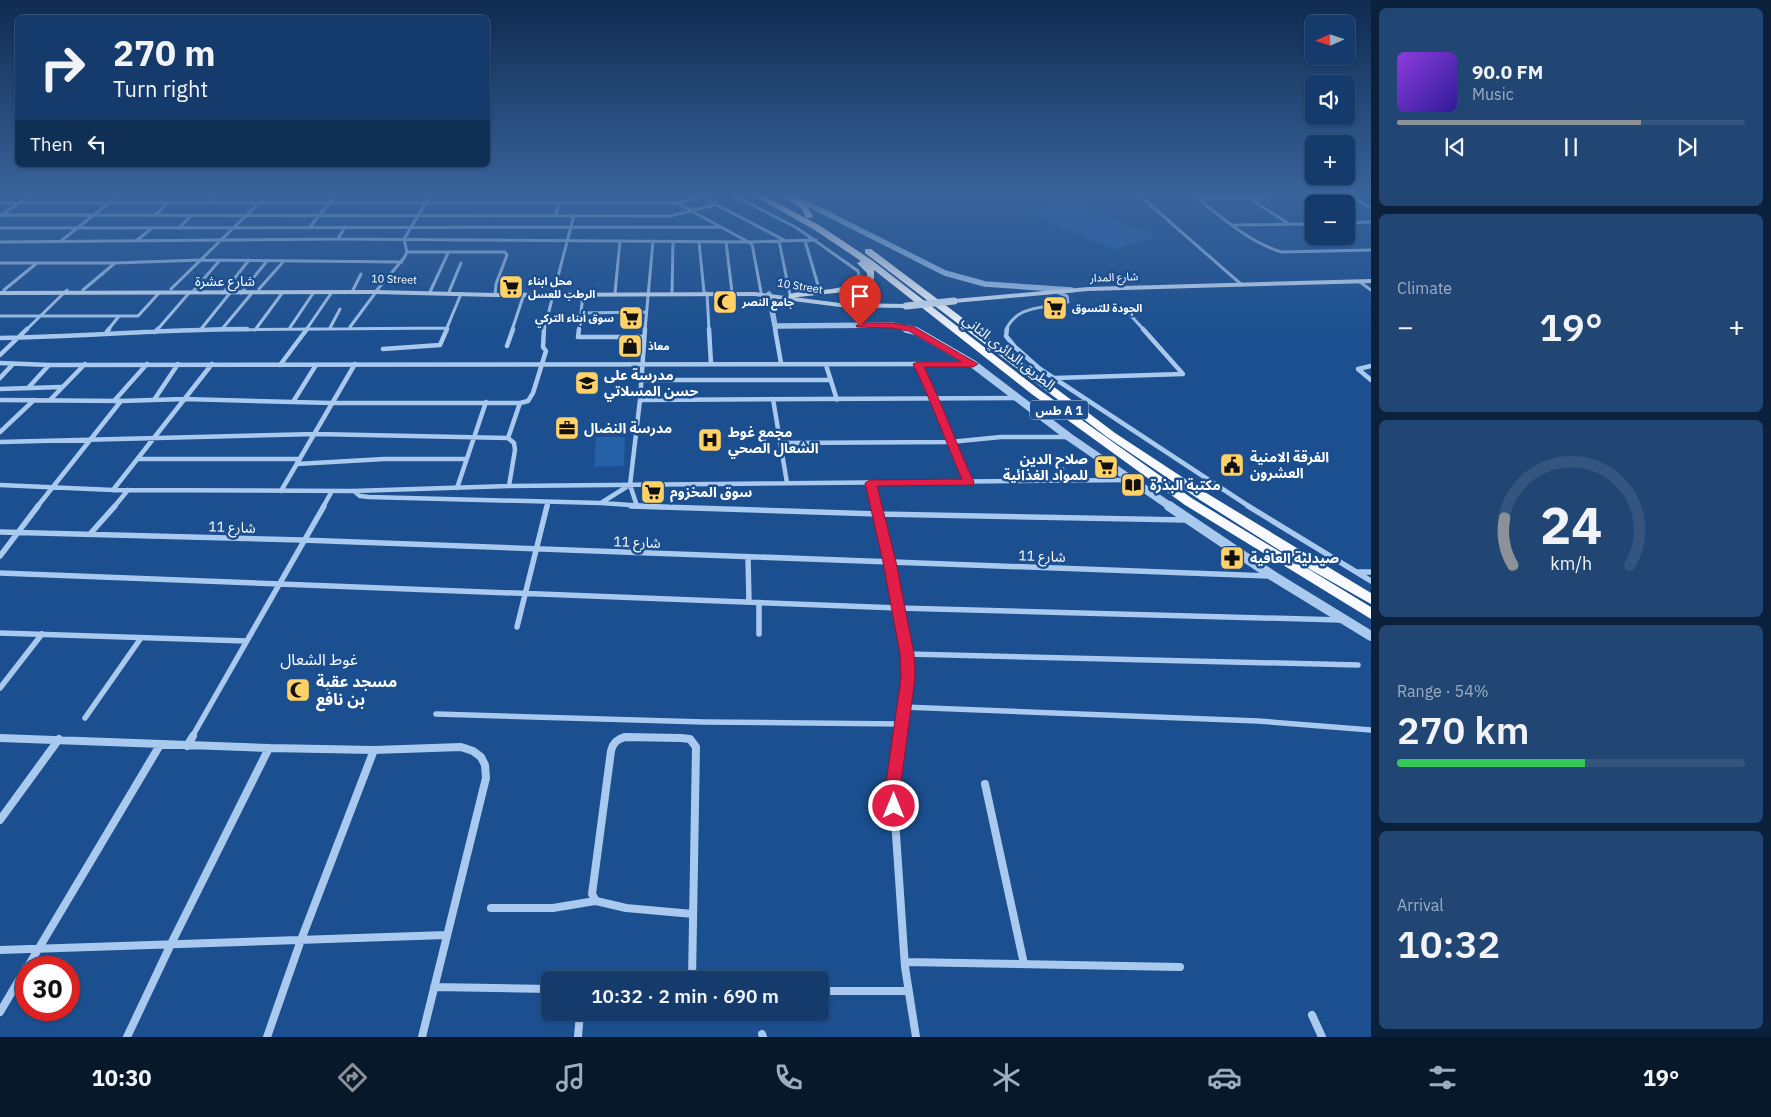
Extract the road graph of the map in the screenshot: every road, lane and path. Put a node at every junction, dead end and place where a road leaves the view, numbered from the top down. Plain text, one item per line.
1 (219, 242) edge
2 (405, 242) edge
3 (567, 242) edge
4 (620, 242) edge
5 (653, 242) edge
6 (674, 242) edge
7 (699, 242) edge
8 (726, 242) edge
9 (748, 242) edge
10 (779, 242) edge
11 (805, 242) edge
12 (819, 242) edge
13 (829, 242) edge
14 (839, 242) edge
15 (852, 242) edge
16 (882, 242) edge
17 (1193, 242) edge
18 (1258, 242) edge
19 (1371, 250) edge
20 (407, 252) junction
21 (448, 253) junction
22 (200, 260) junction
23 (220, 260) junction
24 (248, 260) junction
25 (267, 261) junction
26 (283, 262) junction
27 (402, 262) junction
28 (0, 263) edge
29 (7, 263) junction
30 (37, 263) junction
31 (115, 263) junction
32 (461, 263) dead end
33 (0, 268) edge
34 (362, 274) dead end
35 (1371, 281) edge
36 (1360, 282) junction
37 (1242, 285) junction
38 (171, 289) junction
39 (843, 289) junction
40 (83, 290) junction
41 (352, 290) junction
42 (1072, 290) junction
43 (1371, 290) edge
44 (1, 291) edge
45 (192, 291) junction
46 (242, 291) junction
47 (256, 291) junction
48 (376, 291) junction
49 (1055, 291) junction
50 (66, 292) junction
51 (226, 292) junction
52 (283, 292) junction
53 (314, 292) junction
54 (332, 292) junction
55 (430, 292) junction
56 (449, 292) junction
57 (732, 292) junction
58 (820, 292) junction
59 (159, 293) junction
60 (495, 293) junction
61 (615, 293) junction
62 (672, 293) junction
63 (706, 293) junction
64 (765, 293) junction
65 (461, 294) junction
66 (524, 294) junction
67 (554, 294) junction
68 (647, 294) junction
69 (583, 295) junction
70 (791, 296) junction
71 (858, 307) junction
72 (1124, 308) dead end
73 (340, 309) dead end
74 (646, 312) junction
75 (581, 313) junction
76 (0, 316) edge
77 (41, 316) junction
78 (119, 316) junction
79 (775, 326) junction
80 (350, 327) junction
81 (330, 328) junction
82 (447, 328) junction
83 (201, 329) junction
84 (222, 329) junction
85 (289, 329) junction
86 (307, 329) junction
87 (255, 330) junction
88 (155, 332) junction
89 (106, 333) junction
90 (644, 337) junction
91 (0, 338) edge
92 (19, 338) junction
93 (507, 346) dead end
94 (383, 348) dead end
95 (0, 355) edge
96 (0, 363) edge
97 (781, 363) junction
98 (14, 364) junction
99 (86, 364) junction
100 (146, 364) junction
101 (178, 364) junction
102 (212, 364) junction
103 (355, 364) junction
104 (711, 364) junction
105 (826, 364) junction
106 (918, 364) junction
107 (973, 364) junction
108 (280, 365) junction
109 (316, 365) junction
110 (542, 365) junction
111 (642, 365) junction
112 (50, 366) junction
113 (1371, 366) edge
114 (0, 378) edge
115 (1054, 378) junction
116 (641, 380) junction
117 (831, 380) junction
118 (1371, 380) edge
119 (0, 387) edge
120 (61, 387) junction
121 (29, 388) junction
122 (1020, 398) junction
123 (184, 399) junction
124 (0, 400) edge
125 (34, 400) junction
126 (50, 400) junction
127 (154, 400) junction
128 (640, 400) junction
129 (773, 400) junction
130 (837, 400) junction
131 (935, 400) junction
132 (114, 401) junction
133 (121, 401) junction
134 (293, 402) junction
135 (486, 402) junction
136 (332, 403) junction
137 (520, 403) junction
138 (0, 432) edge
139 (316, 434) junction
140 (156, 437) junction
141 (1069, 437) junction
142 (473, 438) junction
143 (508, 438) junction
144 (88, 441) junction
145 (0, 442) edge
146 (950, 442) junction
147 (780, 443) junction
148 (138, 459) junction
149 (300, 459) junction
150 (466, 459) junction
151 (297, 464) junction
152 (1130, 480) junction
153 (969, 482) junction
154 (870, 483) junction
155 (787, 484) junction
156 (0, 485) edge
157 (630, 485) junction
158 (509, 486) junction
159 (52, 487) junction
160 (456, 488) junction
161 (112, 490) junction
162 (128, 490) junction
163 (281, 491) junction
164 (332, 491) junction
165 (353, 491) junction
166 (548, 502) junction
167 (601, 503) junction
168 (637, 506) junction
169 (878, 514) junction
170 (1190, 520) junction
171 (0, 532) edge
172 (17, 532) junction
173 (90, 534) junction
174 (302, 540) junction
175 (535, 550) junction
176 (0, 556) edge
177 (748, 557) junction
178 (890, 562) junction
179 (1356, 572) junction
180 (1371, 572) edge
181 (0, 573) edge
182 (1273, 576) junction
183 (1371, 581) edge
184 (279, 583) junction
185 (525, 594) junction
186 (1371, 599) edge
187 (749, 602) junction
188 (759, 603) junction
189 (898, 608) junction
190 (1371, 614) edge
191 (1344, 620) junction
192 (517, 628) dead end
193 (0, 633) edge
194 (42, 634) junction
195 (760, 634) dead end
196 (1371, 636) edge
197 (141, 638) junction
198 (246, 641) junction
199 (907, 654) junction
200 (1358, 665) dead end
201 (0, 688) edge
202 (903, 706) junction
203 (436, 714) dead end
204 (85, 718) dead end
205 (900, 724) junction
206 (1371, 730) edge
207 (0, 738) edge
208 (59, 739) junction
209 (160, 745) junction
210 (187, 746) junction
211 (269, 748) junction
212 (374, 750) junction
213 (985, 784) dead end
214 (0, 820) edge
215 (595, 900) junction
216 (491, 908) dead end
217 (693, 914) junction
218 (446, 935) junction
219 (301, 940) junction
220 (171, 944) junction
221 (38, 949) junction
222 (0, 950) edge
223 (34, 956) edge
224 (905, 962) junction
225 (1024, 964) junction
226 (1180, 967) dead end
227 (692, 971) edge
228 (15, 987) edge
229 (434, 987) junction
230 (541, 989) edge
231 (829, 991) edge
232 (908, 991) junction
233 (0, 1012) edge
234 (1312, 1015) dead end
235 (579, 1021) edge
236 (127, 1037) edge
237 (267, 1037) edge
238 (422, 1037) edge
239 (578, 1037) edge
240 (916, 1037) edge
241 (1322, 1037) edge

1 - 22 street
2 - 20 street
3 - 67 street
4 - 61 street
5 - 68 street
6 - 62 street
7 - 63 street
8 - 57 street
9 - 64 street
10 - 70 street
11 - 58 street
12 - 39 street
13 - 39 highway
14 - 190 highway, الطريق الدائري الثاني / طس A 1
15 - 186 highway, الطريق الدائري الثاني / طس A 1
16 - 42 street
17 - 37 street
18 - 19 street
20 - 21 street
20 - 27 street
21 - 55 street
21 - 60 street
22 - 23 street
22 - 31 street
22 - 38 street
23 - 24 street
23 - 45 street
24 - 25 street
24 - 51 street
25 - 26 street
25 - 46 street
26 - 27 street
26 - 47 street
27 - 48 street
28 - 29 street
29 - 30 street
29 - 33 street
30 - 31 street
30 - 44 street
31 - 40 street
32 - 56 street
34 - 41 street
35 - 36 main road, شارع المدار
36 - 37 main road, شارع المدار
36 - 43 street
37 - 42 main road, شارع المدار
38 - 40 main road, 10 Street
38 - 45 main road, 10 Street
39 - 58 highway
40 - 50 main road, 10 Street
41 - 47 main road, 10 Street
41 - 48 main road, 10 Street
42 - 49 main road, شارع المدار
44 - 50 main road, 10 Street
45 - 51 main road, 10 Street
45 - 59 main road, 10 Street
45 - 88 street
46 - 47 main road, 10 Street
46 - 51 main road, 10 Street
47 - 52 main road, 10 Street
47 - 84 street
48 - 54 main road, 10 Street
48 - 55 main road, 10 Street
48 - 65 main road, 10 Street
48 - 80 street
49 - 71 main road, شارع المدار, bridge
49 - 115 street
50 - 59 main road, 10 Street
50 - 77 street
51 - 83 street
52 - 53 main road, 10 Street
52 - 87 street
53 - 54 main road, 10 Street
53 - 85 street
54 - 86 street
55 - 56 main road, 10 Street
56 - 60 main road, 10 Street
57 - 63 main road, 10 Street
57 - 64 main road, 10 Street
58 - 70 highway
59 - 78 street
60 - 65 main road, 10 Street
60 - 66 main road, 10 Street
60 - 67 main road, 10 Street
61 - 67 main road, 10 Street
61 - 68 main road, 10 Street
62 - 63 main road, 10 Street
62 - 68 main road, 10 Street
63 - 64 main road, 10 Street
63 - 68 main road, 10 Street
63 - 104 street
64 - 70 main road, 10 Street
64 - 71 main road, 10 Street
64 - 79 street
65 - 82 street
66 - 67 main road, 10 Street
66 - 93 street
67 - 69 main road, 10 Street
67 - 110 street
68 - 69 main road, 10 Street
68 - 74 street
69 - 75 street
70 - 71 main road, 10 Street
72 - 115 street
73 - 81 street
74 - 75 street
74 - 90 street
75 - 90 street
76 - 77 street
77 - 78 street
77 - 92 street
78 - 89 street
79 - 97 street
79 - 107 street
80 - 81 street
80 - 82 street
81 - 86 street
82 - 94 street
83 - 84 street
83 - 88 street
84 - 87 street
85 - 86 street
85 - 87 street
86 - 108 street
88 - 89 street
89 - 92 street
90 - 111 street
91 - 92 street
92 - 95 street
96 - 98 street
97 - 104 street
97 - 105 street
98 - 112 street
98 - 114 street
99 - 100 street
99 - 112 street
99 - 120 street
100 - 101 street
100 - 132 street
101 - 102 street
101 - 127 street
102 - 108 street
102 - 123 street
103 - 109 street
103 - 110 street
103 - 136 street
104 - 111 street
105 - 106 street
105 - 117 street
106 - 107 street
106 - 131 street
107 - 122 street
108 - 109 street
109 - 134 street
110 - 111 street
110 - 137 street
111 - 116 street
112 - 121 street
113 - 118 street
115 - 179 street
116 - 117 street
116 - 128 street
117 - 130 street
119 - 121 street
120 - 121 street
120 - 126 street
122 - 131 street
122 - 141 street
123 - 127 street
123 - 134 street
123 - 140 street
124 - 125 street
125 - 126 street
125 - 138 street
126 - 132 street
127 - 133 street
128 - 129 street
128 - 157 street
129 - 130 street
129 - 147 street
130 - 131 street
131 - 146 street
132 - 133 street
133 - 144 street
134 - 136 street
135 - 136 street
135 - 137 street
135 - 142 street
136 - 139 street
137 - 143 street
139 - 140 street
139 - 142 street
139 - 149 street
140 - 144 street
140 - 148 street
141 - 146 street
141 - 152 street
142 - 143 street
142 - 150 street
143 - 158 street
144 - 145 street
144 - 159 street
146 - 147 street
146 - 153 street
147 - 155 street
148 - 149 street
148 - 161 street
149 - 151 street
150 - 151 street
150 - 160 street
151 - 163 street
152 - 153 street
152 - 170 street
153 - 154 street
154 - 155 street
154 - 169 street
155 - 157 street
156 - 159 street
157 - 158 street
157 - 167 street
157 - 168 street
158 - 160 street
159 - 161 street
159 - 172 street
160 - 165 street
161 - 162 street
162 - 163 street
162 - 173 street
163 - 164 street
164 - 165 street
164 - 174 street
165 - 166 street
166 - 167 street
166 - 175 street
167 - 168 street
168 - 169 street
169 - 170 street
169 - 178 street
170 - 182 street
171 - 172 street, شارع 11
172 - 173 street, شارع 11
172 - 176 street
173 - 174 street, شارع 11
174 - 175 street, شارع 11
174 - 184 street
175 - 177 street, شارع 11
175 - 185 street
177 - 178 street, شارع 11
177 - 187 street
178 - 182 street, شارع 11
178 - 189 street
179 - 180 street
179 - 183 street
181 - 184 street
182 - 191 street
184 - 185 street
184 - 198 street
185 - 187 street
185 - 192 street
187 - 188 street
188 - 189 street
188 - 195 street
189 - 191 street
189 - 199 street
191 - 196 street
193 - 194 street
194 - 197 street
194 - 201 street
197 - 198 street
197 - 204 street
198 - 210 street
199 - 200 street
199 - 202 street
202 - 205 street
202 - 206 street
203 - 205 street
205 - 224 street
207 - 208 street
208 - 209 street
208 - 214 street
209 - 210 street
209 - 221 street
210 - 211 street
211 - 212 street
211 - 220 street
212 - 218 street
212 - 219 street
213 - 225 street
215 - 216 street
215 - 217 street
215 - 217 street
217 - 227 street
218 - 219 street
218 - 229 street
219 - 220 street
219 - 237 street
220 - 221 street
220 - 236 street
221 - 222 street
221 - 223 street
224 - 225 street
224 - 232 street
225 - 226 street
228 - 233 street
229 - 230 street
229 - 238 street
231 - 232 street
232 - 240 street
234 - 241 street
235 - 239 street

